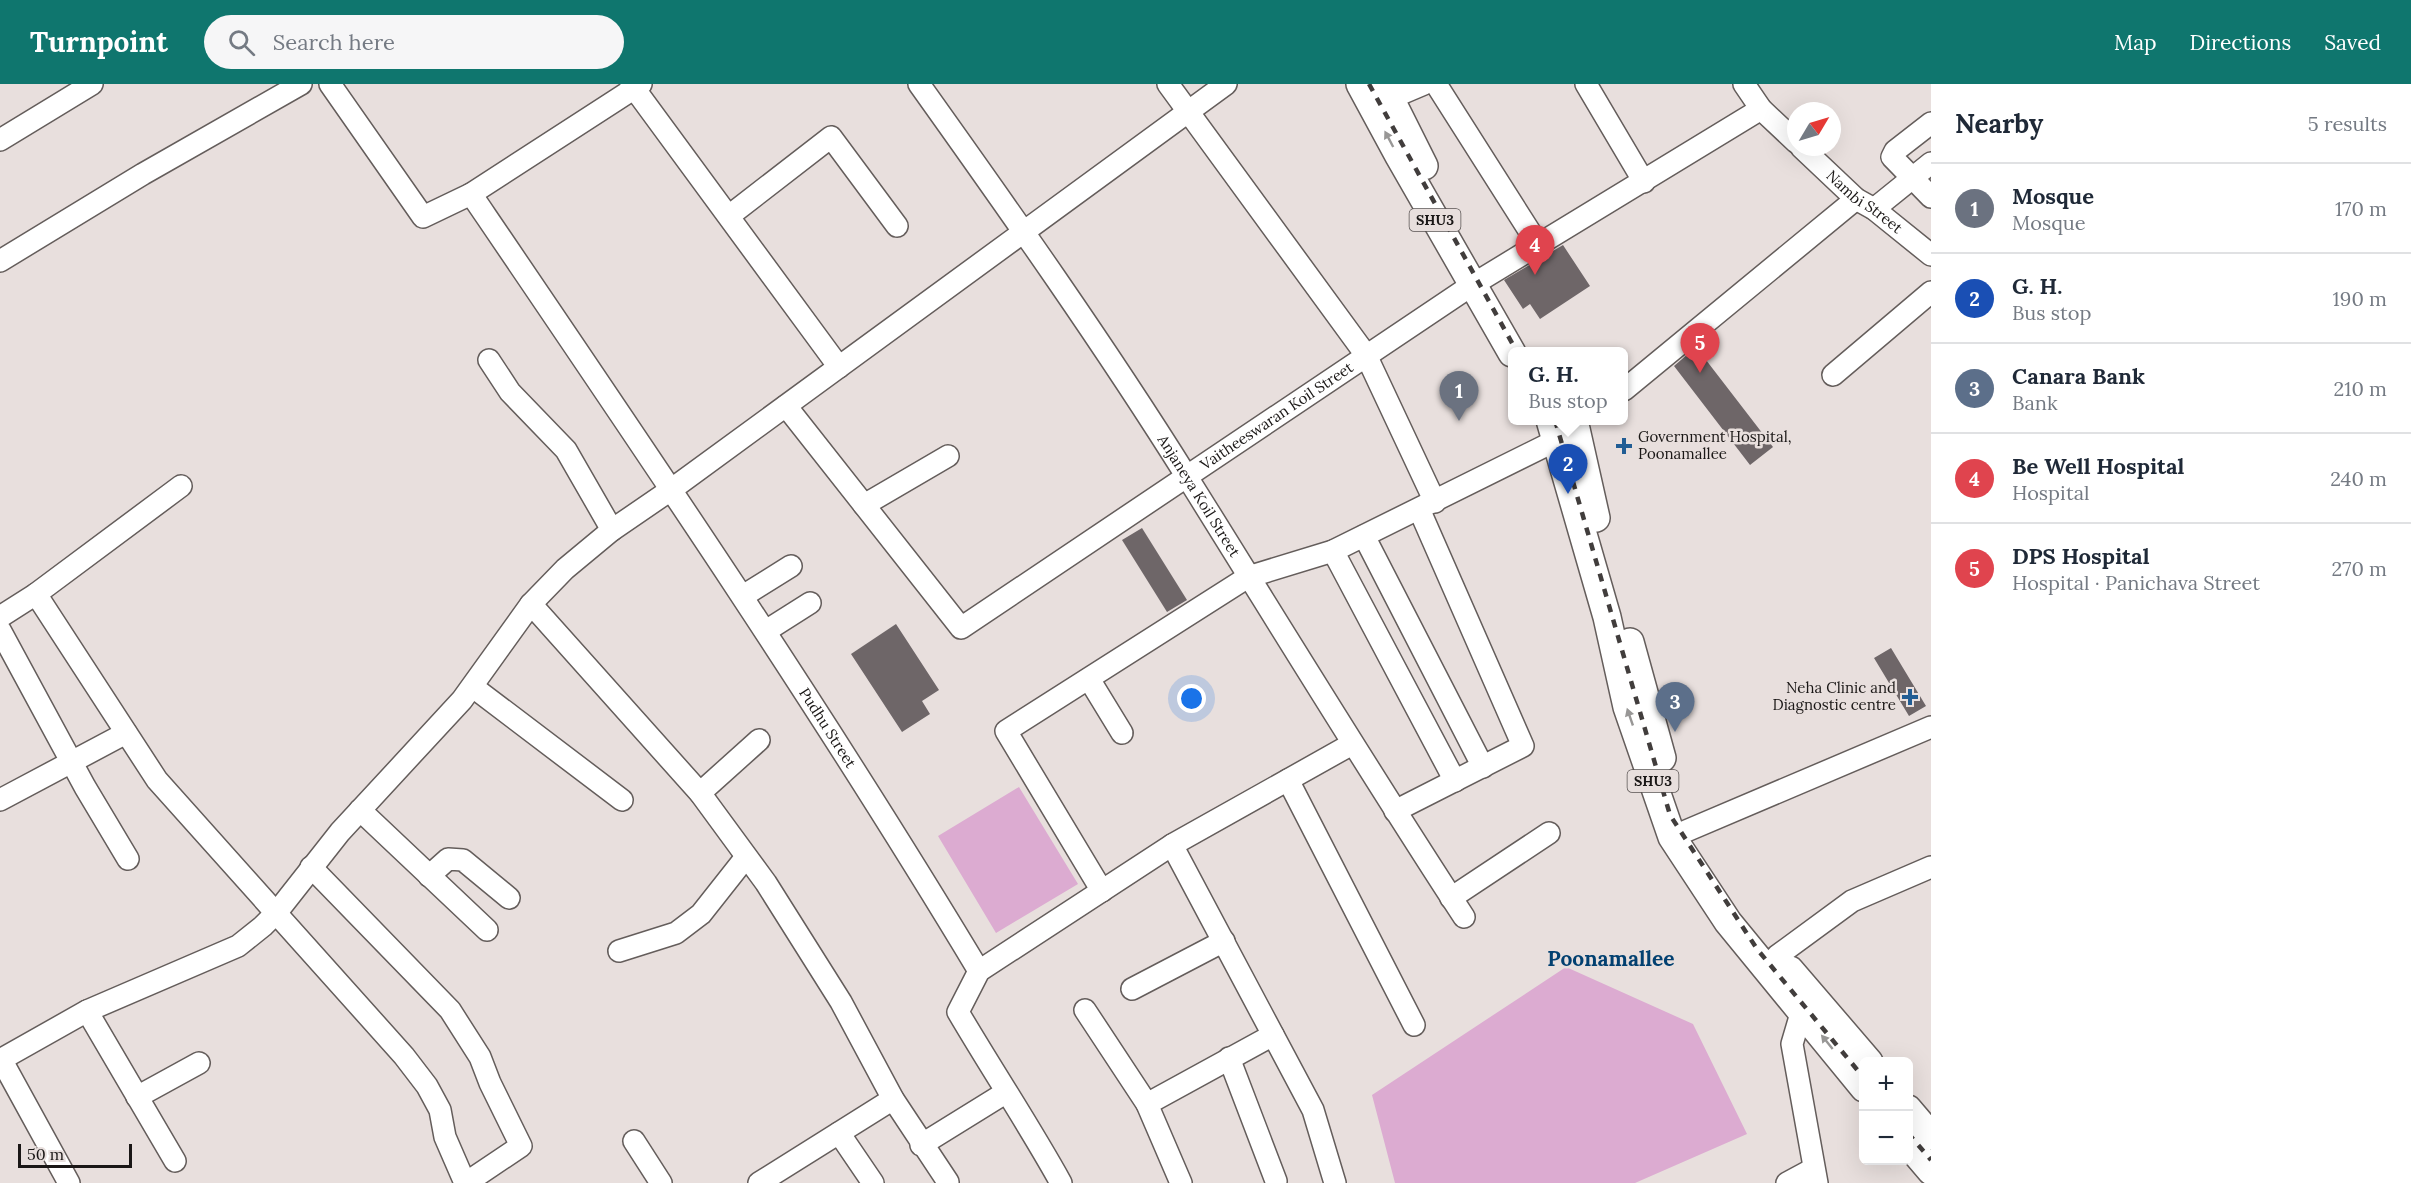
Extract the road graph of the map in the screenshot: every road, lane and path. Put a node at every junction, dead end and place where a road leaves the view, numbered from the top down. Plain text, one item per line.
1 (92, 84) edge
2 (301, 84) edge
3 (330, 84) edge
4 (919, 84) edge
5 (1168, 84) edge
6 (1226, 84) edge
7 (1360, 84) edge
8 (1424, 84) edge
9 (1436, 84) edge
10 (1586, 84) edge
11 (1744, 84) edge
12 (636, 85) edge
13 (1387, 91) edge
14 (1761, 109) junction
15 (1187, 112) junction
16 (1931, 123) edge
17 (1787, 134) edge
18 (0, 140) edge
19 (1811, 156) edge
20 (1931, 163) edge
21 (1912, 178) junction
22 (1644, 182) junction
23 (471, 194) junction
24 (1931, 197) edge
25 (1865, 204) junction
26 (729, 216) junction
27 (897, 226) dead end
28 (1024, 232) junction
29 (1537, 243) junction
30 (1931, 255) edge
31 (0, 261) edge
32 (1480, 281) junction
33 (1931, 292) edge
34 (1509, 347) edge
35 (1528, 347) edge
36 (1366, 355) junction
37 (489, 360) dead end
38 (839, 367) junction
39 (1833, 375) dead end
40 (1628, 386) edge
41 (786, 406) junction
42 (1568, 427) edge
43 (948, 456) dead end
44 (1187, 476) junction
45 (181, 486) dead end
46 (672, 489) junction
47 (864, 505) junction
48 (1427, 505) junction
49 (612, 530) junction
50 (1364, 536) junction
51 (1333, 551) junction
52 (790, 566) dead end
53 (1248, 577) junction
54 (36, 594) junction
55 (742, 596) junction
56 (810, 603) dead end
57 (531, 604) junction
58 (0, 617) edge
59 (0, 630) edge
60 (766, 631) junction
61 (1089, 678) junction
62 (473, 687) junction
63 (1931, 727) edge
64 (1122, 732) dead end
65 (126, 733) junction
66 (759, 740) dead end
67 (1352, 744) junction
68 (72, 761) junction
69 (1483, 767) junction
70 (1288, 780) junction
71 (1455, 781) junction
72 (700, 792) junction
73 (0, 800) edge
74 (622, 800) dead end
75 (360, 810) junction
76 (1395, 811) junction
77 (1549, 832) dead end
78 (1679, 833) junction
79 (1172, 845) junction
80 (746, 857) junction
81 (128, 858) dead end
82 (311, 867) junction
83 (1931, 867) edge
84 (429, 876) junction
85 (1102, 891) junction
86 (509, 898) dead end
87 (1451, 898) junction
88 (277, 912) junction
89 (1464, 918) dead end
90 (487, 930) dead end
91 (1224, 941) junction
92 (619, 951) dead end
93 (1777, 956) junction
94 (979, 971) junction
95 (1132, 990) dead end
96 (1808, 1004) junction
97 (1085, 1010) dead end
98 (87, 1011) junction
99 (1414, 1025) dead end
100 (1273, 1035) junction
101 (1864, 1057) edge
102 (1229, 1058) junction
103 (0, 1060) edge
104 (199, 1063) dead end
105 (1859, 1082) edge
106 (1005, 1093) junction
107 (137, 1097) junction
108 (893, 1099) junction
109 (1147, 1104) junction
110 (1910, 1111) edge
111 (839, 1133) junction
112 (1931, 1136) edge
113 (634, 1141) dead end
114 (921, 1145) junction
115 (1913, 1150) edge
116 (175, 1161) dead end
117 (1931, 1172) edge
118 (1815, 1176) edge
119 (770, 1180) edge
120 (1276, 1181) dead end
121 (948, 1182) edge
122 (69, 1183) edge
123 (466, 1183) edge
124 (661, 1183) edge
125 (873, 1183) edge
126 (1061, 1183) edge
127 (1181, 1183) edge
128 (1335, 1183) edge
129 (1787, 1183) edge

1 - 18 street
2 - 31 street
3 - 23 street
4 - 28 street, Anjaneya Koil Street
5 - 15 street
6 - 15 street
32 -> 7 main road, SHU3
8 - 13 street
9 - 29 street
10 - 22 street
11 - 14 street
12 - 23 street
12 - 26 street
13 - 32 main road, SHU3
14 - 17 street
14 - 22 street, Vaitheeswaran Koil Street
15 - 28 street
15 - 36 street
16 - 21 street
19 - 25 street, Nambi Street
20 - 21 street
21 - 24 street
21 - 25 street
22 - 29 street, Vaitheeswaran Koil Street
23 - 46 street, Pudhu Street
25 - 30 street, Nambi Street
25 - 40 street
26 - 27 street
26 - 38 street
28 - 38 street
28 - 44 street, Anjaneya Koil Street
29 - 32 street, Vaitheeswaran Koil Street
32 - 34 main road, SHU3
32 - 35 main road, SHU3
32 - 36 street, Vaitheeswaran Koil Street
33 - 39 street
36 - 44 street, Vaitheeswaran Koil Street
36 - 48 street
37 - 49 street
38 - 41 street
41 - 46 street
41 - 47 street
42 - 48 street
42 - 78 main road, SHU3
43 - 47 street
44 - 47 street, Vaitheeswaran Koil Street
44 - 53 street, Anjaneya Koil Street
45 - 54 street
46 - 49 street
46 - 55 street, Pudhu Street
48 - 50 street
48 - 69 street
49 - 57 street
50 - 51 street
50 - 69 street
51 - 53 street
51 - 71 street
52 - 55 street
53 - 61 street
53 - 67 street, Anjaneya Koil Street
54 - 58 street
54 - 65 street
55 - 60 street, Pudhu Street
56 - 60 street
57 - 62 street
57 - 72 street
59 - 68 street
60 - 94 street, Pudhu Street
61 - 64 street
61 - 85 street
62 - 74 street
62 - 75 street
63 - 78 street
65 - 68 street
65 - 88 street
66 - 72 street
67 - 70 street
67 - 76 street, Anjaneya Koil Street
68 - 73 street
68 - 81 street
69 - 71 street
70 - 79 street
70 - 99 street
71 - 76 street
72 - 80 street
75 - 82 street
75 - 84 street
76 - 87 street, Anjaneya Koil Street
77 - 87 street
78 - 93 main road, SHU3
78 - 96 main road, SHU3
79 - 85 street
79 - 91 street
80 - 92 street
80 - 108 street
82 - 88 street
82 - 123 street
83 - 93 street
84 - 86 street
84 - 90 street
85 - 94 street
87 - 89 street, Anjaneya Koil Street
88 - 98 street
88 - 123 street
91 - 95 street
91 - 100 street
93 - 96 main road, SHU3
94 - 106 street
96 - 101 main road, SHU3
105 -> 96 main road, SHU3
96 - 118 street
97 - 109 street
98 - 103 street
98 - 107 street
100 - 102 street
100 - 128 street
102 - 109 street
102 - 120 street
103 - 122 street
104 - 107 street
106 - 114 street
106 - 126 street
107 - 116 street
108 - 111 street
108 - 114 street
109 - 127 street
110 - 112 main road
111 - 119 street
111 - 125 street
113 - 124 street
114 - 121 street
115 - 117 main road
118 - 129 street

